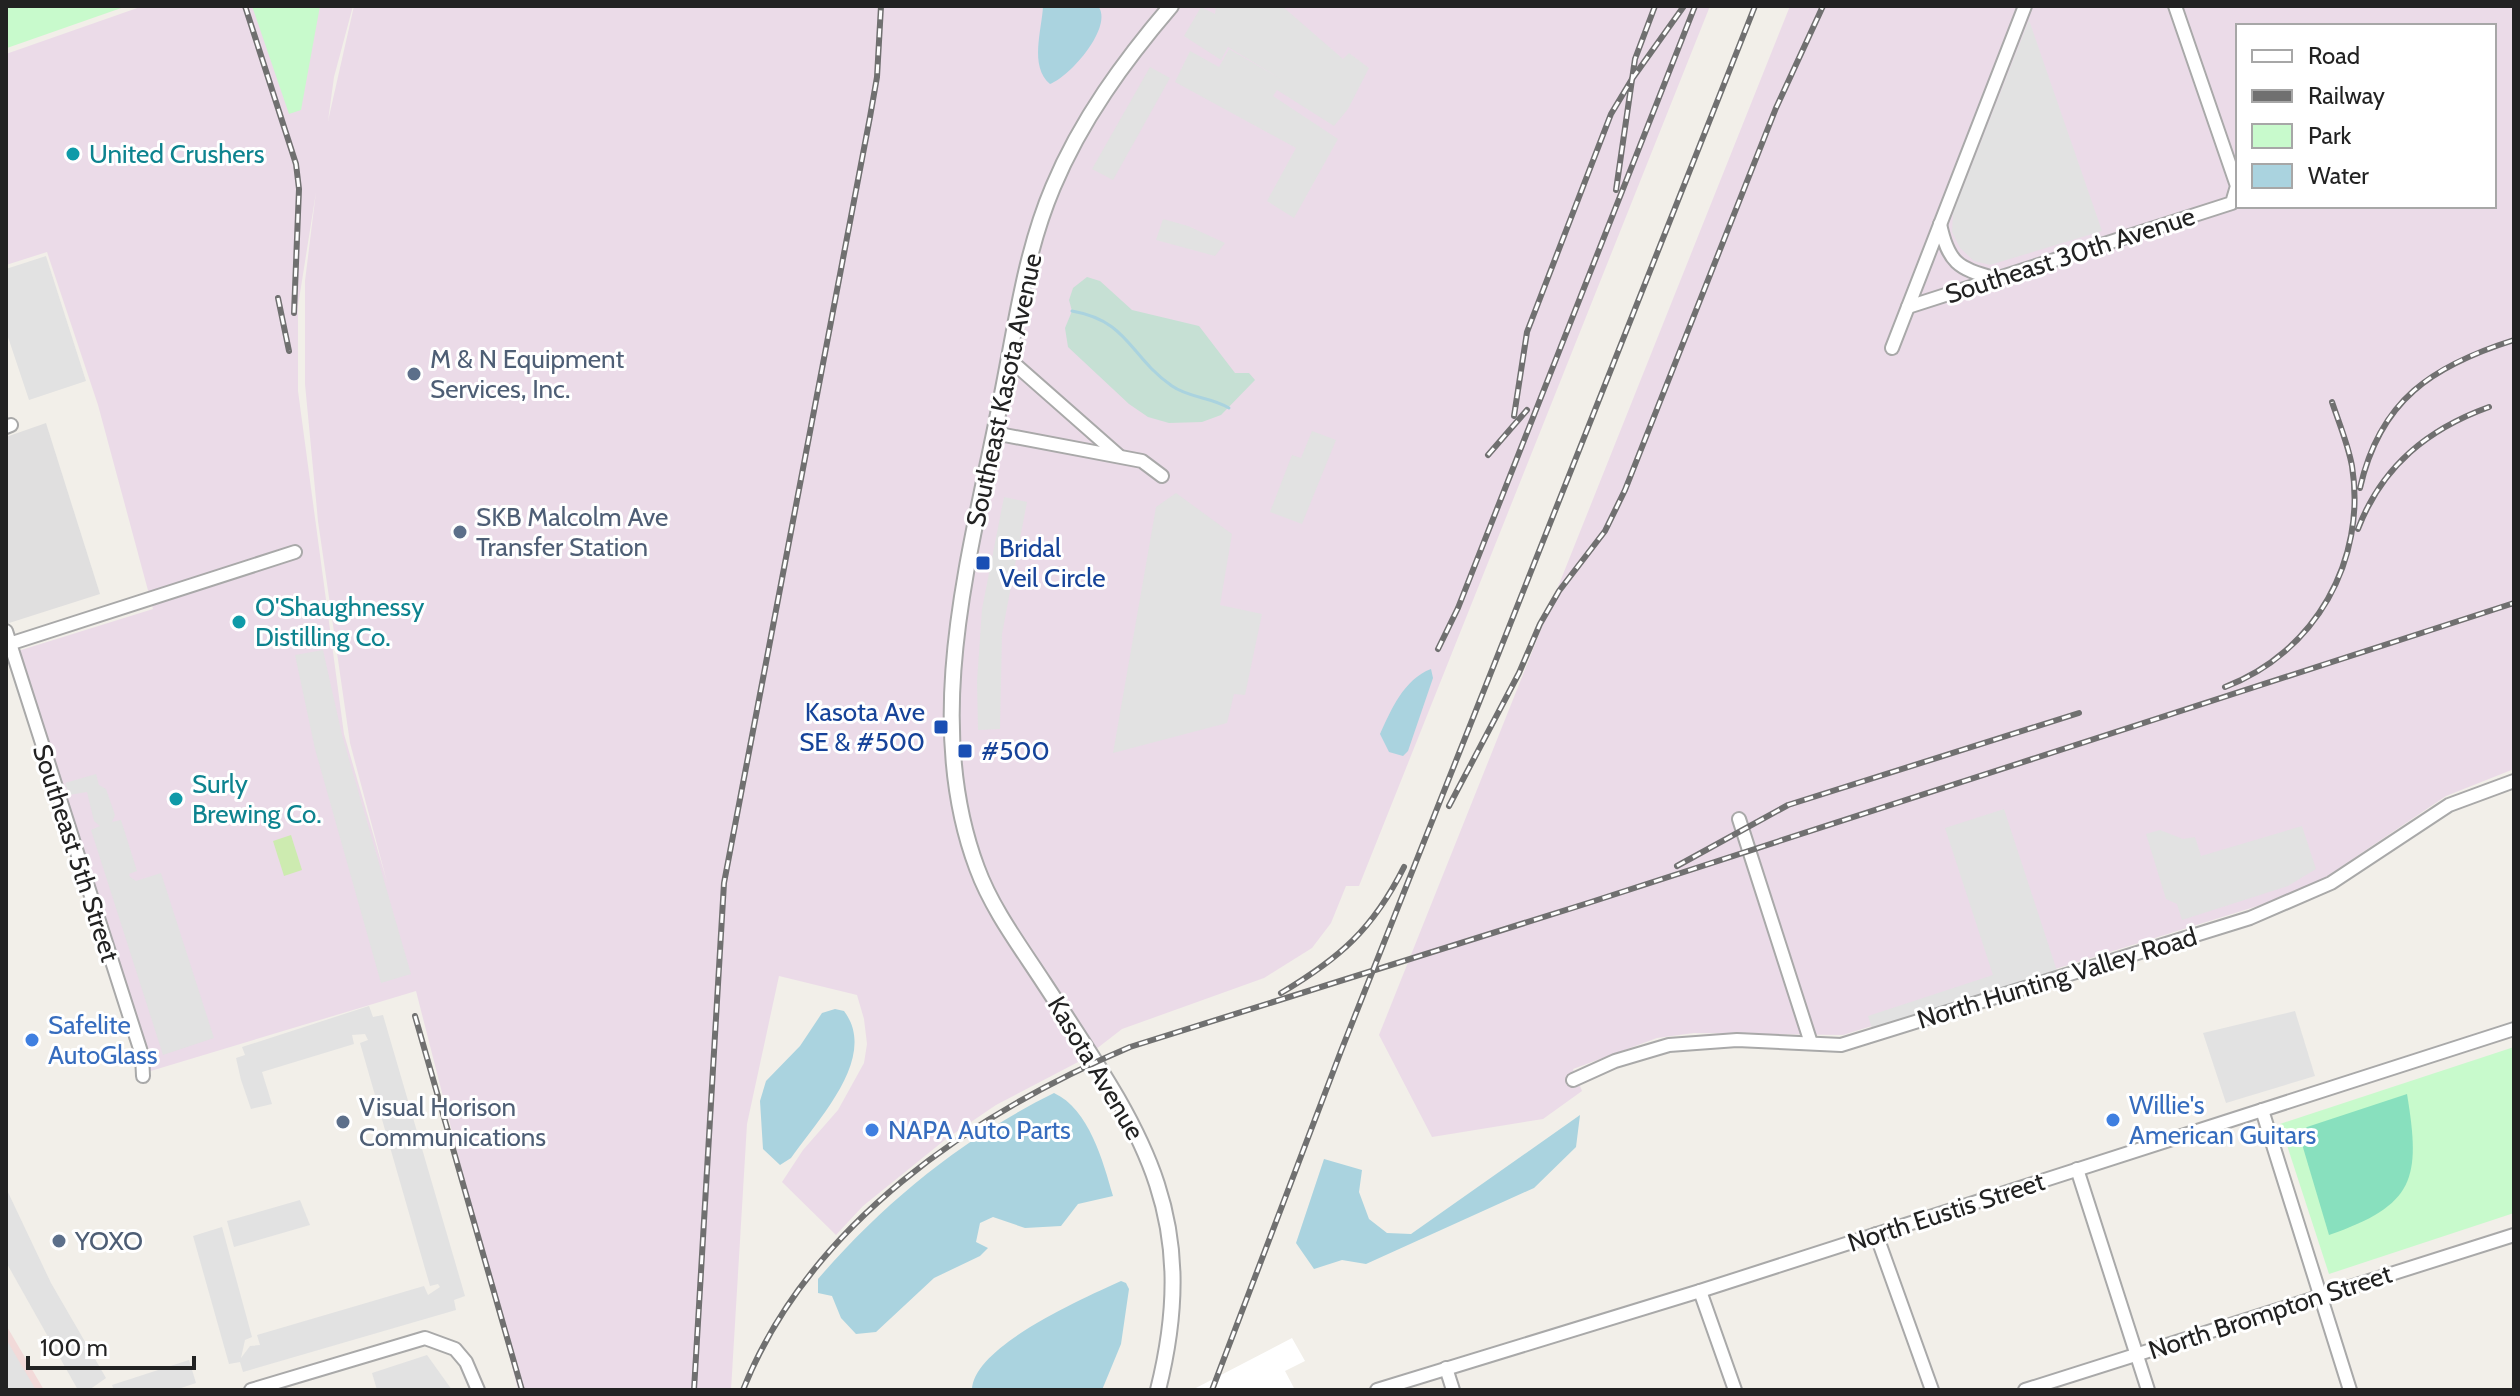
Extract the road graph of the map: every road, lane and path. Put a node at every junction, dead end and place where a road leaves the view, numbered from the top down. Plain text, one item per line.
1 (1171, 6) edge
2 (2025, 6) edge
3 (2175, 6) edge
4 (2236, 183) edge
5 (2236, 189) edge
6 (1940, 224) junction
7 (1997, 278) junction
8 (1908, 307) junction
9 (1892, 348) dead end
10 (1009, 359) junction
11 (994, 433) junction
12 (1119, 456) junction
13 (1162, 476) dead end
14 (295, 552) dead end
15 (7, 640) edge
16 (2514, 781) edge
17 (962, 811) joint
18 (1739, 819) dead end
19 (2514, 1029) edge
20 (1811, 1043) junction
21 (143, 1076) dead end
22 (1573, 1080) dead end
23 (2262, 1110) junction
24 (2077, 1169) junction
25 (1876, 1234) junction
26 (2513, 1240) edge
27 (1700, 1291) junction
28 (2319, 1296) junction
29 (2136, 1355) junction
30 (1446, 1368) junction
31 (251, 1390) edge
32 (478, 1390) edge
33 (1158, 1390) edge
34 (1377, 1390) edge
35 (1453, 1390) edge
36 (1735, 1390) edge
37 (1932, 1390) edge
38 (2025, 1390) edge
39 (2148, 1390) edge
40 (2350, 1390) edge

1 - 10 street, Southeast Kasota Avenue
2 - 6 street
3 - 4 street, Southeast 30th Avenue
5 - 7 street, Southeast 30th Avenue
6 - 7 street
6 - 8 street
7 - 8 street, Southeast 30th Avenue
8 - 9 street
10 - 11 street, Southeast Kasota Avenue
10 - 12 street
11 - 12 street
11 - 17 street, Southeast Kasota Avenue
12 - 13 street
14 - 15 street
15 - 21 street, Southeast 5th Street
16 - 20 street, North Hunting Valley Road
17 - 33 street, Kasota Avenue
18 - 20 street
19 - 23 street, North Eustis Street
20 - 22 street, North Hunting Valley Road
23 - 24 street, North Eustis Street
23 - 28 street
24 - 25 street, North Eustis Street
24 - 29 street
25 - 27 street, North Eustis Street
25 - 37 street
26 - 28 street, North Brompton Street
27 - 30 street, North Eustis Street
27 - 36 street
28 - 29 street, North Brompton Street
28 - 40 street
29 - 38 street, North Brompton Street
29 - 39 street
30 - 34 street, North Eustis Street
30 - 35 street
31 - 32 street

